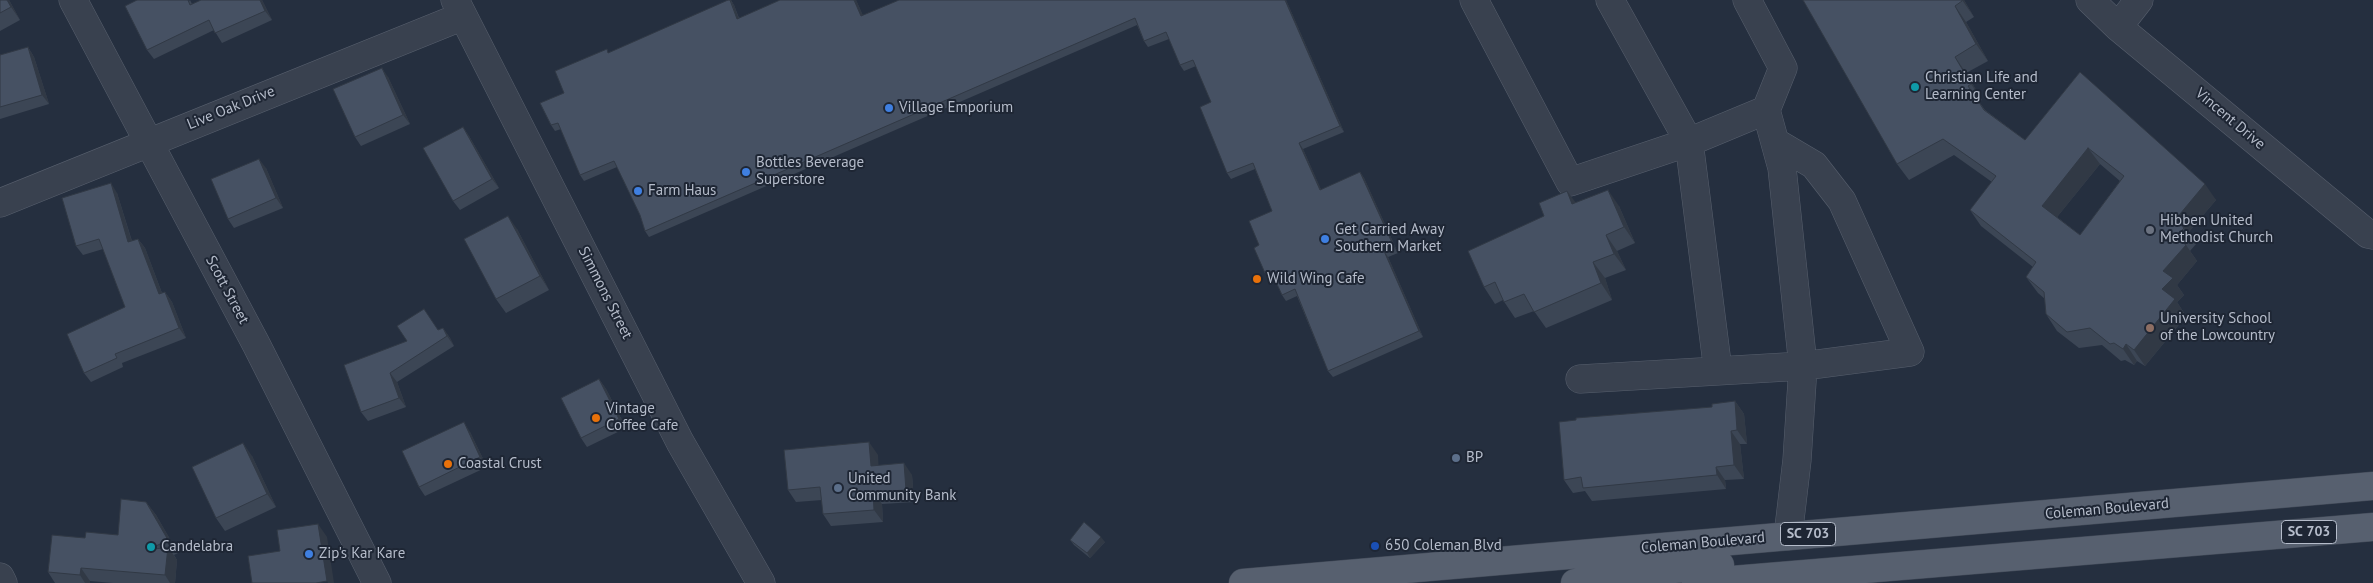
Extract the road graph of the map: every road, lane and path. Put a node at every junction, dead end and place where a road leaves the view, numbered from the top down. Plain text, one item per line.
1 (73, 0) edge
2 (1474, 0) edge
3 (1610, 0) edge
4 (1747, 0) edge
5 (2090, 0) edge
6 (2139, 0) edge
7 (459, 8) edge
8 (2118, 27) junction
9 (1766, 110) junction
10 (147, 142) junction
11 (1689, 142) junction
12 (1775, 142) junction
13 (0, 203) edge
14 (2373, 235) edge
15 (1803, 366) junction
16 (1718, 371) junction
17 (1580, 379) dead end
18 (2373, 486) edge
19 (2373, 512) edge
20 (2373, 527) edge
21 (1788, 536) junction
22 (2246, 537) junction
23 (0, 577) edge
24 (3, 583) edge
25 (377, 583) edge
26 (761, 583) edge
27 (1243, 583) edge
28 (1575, 583) edge
29 (1696, 583) edge

1 - 10 street, Scott Street
2 - 11 street
3 - 11 street
4 - 9 street
5 - 8 street, Vincent Drive
6 - 8 street
7 - 10 street, Live Oak Drive
7 - 26 street, Simmons Street
8 - 14 street, Vincent Drive
9 - 11 street
9 - 12 street
10 - 13 street, Live Oak Drive
10 - 25 street, Scott Street
11 - 16 street
12 - 15 street
12 - 15 street
15 - 16 street
15 - 21 street
16 - 17 street
18 - 21 main road, Coleman Boulevard / SC 703
19 - 22 main road
20 - 22 main road, SC 703
21 - 27 main road, Coleman Boulevard / SC 703
21 - 28 main road
22 - 29 main road, SC 703
23 - 24 street

